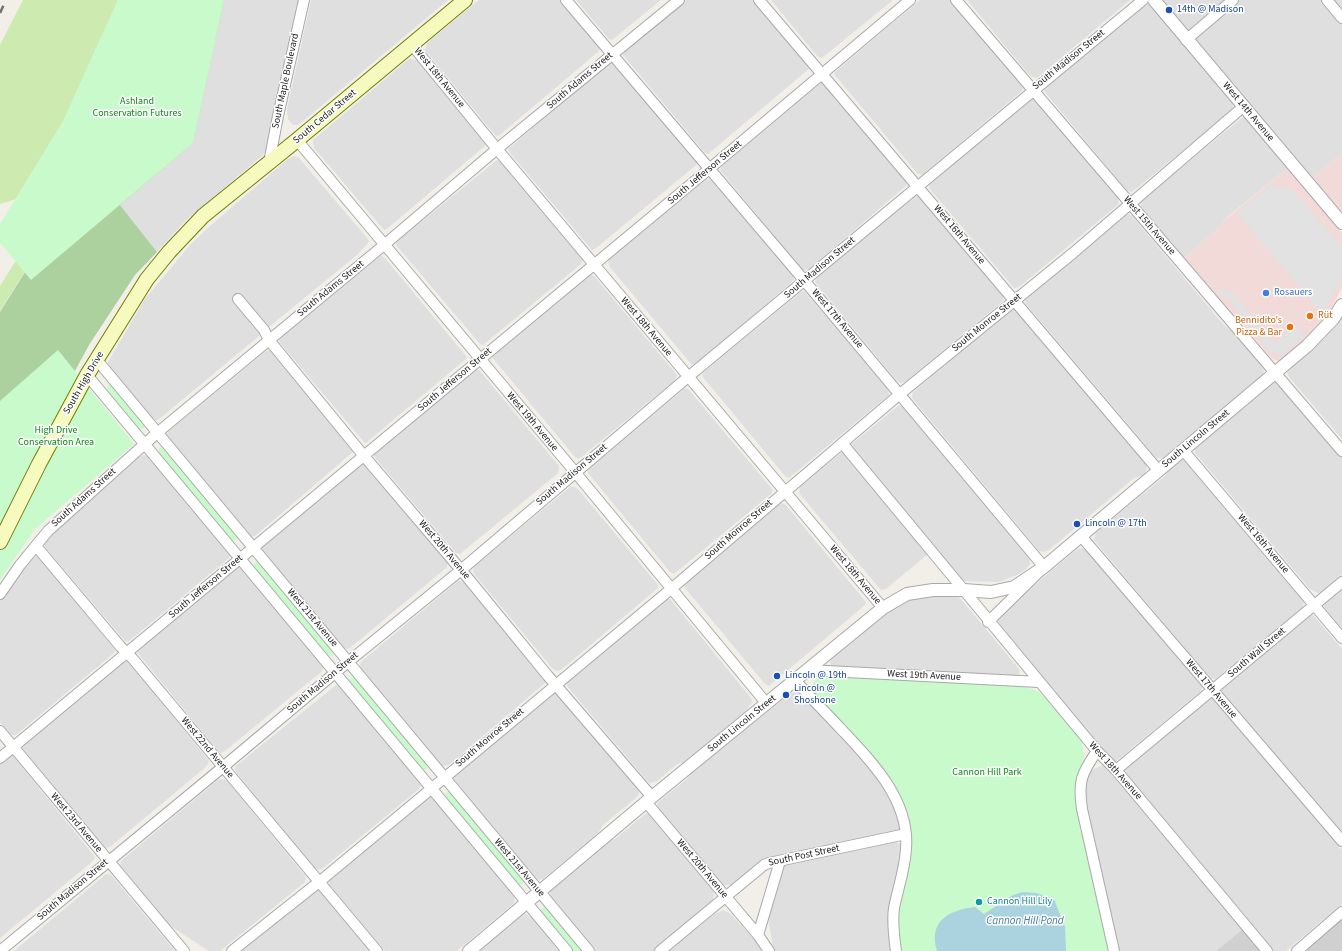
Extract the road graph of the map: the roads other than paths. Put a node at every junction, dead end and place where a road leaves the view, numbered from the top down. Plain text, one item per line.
1 (304, 0) edge
2 (464, 0) edge
3 (566, 0) edge
4 (679, 0) edge
5 (759, 0) edge
6 (910, 0) edge
7 (956, 0) edge
8 (1143, 0) edge
9 (1154, 0) edge
10 (1233, 0) edge
11 (1327, 0) edge
12 (1342, 18) edge
13 (1186, 40) junction
14 (412, 45) junction
15 (611, 55) junction
16 (822, 74) junction
17 (1034, 89) junction
18 (1244, 107) junction
19 (297, 140) junction
20 (497, 149) junction
21 (270, 163) junction
22 (709, 169) junction
23 (917, 186) junction
24 (1130, 204) junction
25 (1342, 223) edge
26 (185, 234) joint
27 (384, 246) junction
28 (594, 265) junction
29 (805, 281) junction
30 (238, 299) dead end
31 (1015, 300) junction
32 (1342, 305) edge
33 (269, 340) junction
34 (96, 360) junction
35 (480, 360) junction
36 (1276, 373) junction
37 (87, 375) junction
38 (688, 377) junction
39 (900, 394) junction
40 (157, 433) junction
41 (842, 443) junction
42 (144, 444) junction
43 (1184, 450) junction
44 (1342, 451) edge
45 (364, 456) junction
46 (1158, 471) junction
47 (575, 472) junction
48 (784, 491) junction
49 (1082, 536) junction
50 (0, 542) edge
51 (36, 546) junction
52 (253, 548) junction
53 (240, 559) junction
54 (1044, 567) junction
55 (461, 570) junction
56 (1342, 582) edge
57 (671, 589) junction
58 (964, 590) junction
59 (0, 594) edge
60 (1314, 605) junction
61 (883, 608) junction
62 (988, 622) junction
63 (1342, 638) edge
64 (128, 653) junction
65 (348, 662) junction
66 (808, 670) junction
67 (334, 674) junction
68 (796, 680) junction
69 (1039, 682) junction
70 (555, 685) junction
71 (1212, 690) junction
72 (767, 704) junction
73 (0, 731) edge
74 (14, 747) junction
75 (1097, 751) junction
76 (0, 758) edge
77 (223, 768) junction
78 (1116, 770) junction
79 (444, 777) junction
80 (431, 789) junction
81 (649, 800) junction
82 (906, 834) junction
83 (1342, 841) edge
84 (108, 861) junction
85 (780, 861) junction
86 (319, 882) junction
87 (540, 893) junction
88 (725, 897) junction
89 (527, 903) junction
90 (1342, 912) edge
91 (758, 935) junction
92 (0, 951) edge
93 (184, 951) edge
94 (232, 951) edge
95 (377, 951) edge
96 (469, 951) edge
97 (567, 951) edge
98 (589, 951) edge
99 (660, 951) edge
100 (769, 951) edge
101 (896, 951) edge
102 (1114, 951) edge
103 (1267, 951) edge
104 (1296, 951) edge

1 - 21 street, South Maple Boulevard
2 - 14 main road, South Cedar Street
3 - 15 street, West 17th Avenue
4 - 15 street, South Adams Street
5 - 16 street, West 16th Avenue
6 - 16 street, South Jefferson Street
7 - 17 street, West 15th Avenue
8 - 17 street, South Madison Street
9 - 13 street, West 14th Avenue
10 - 13 street
11 - 12 street
13 - 18 street, West 14th Avenue
14 - 19 main road, South Cedar Street
14 - 20 street, West 18th Avenue
15 - 20 street, South Adams Street
15 - 22 street, West 17th Avenue
16 - 22 street, South Jefferson Street
16 - 23 street, West 16th Avenue
17 - 23 street, South Madison Street
17 - 24 street, West 15th Avenue
18 - 24 street, South Monroe Street
18 - 25 street, West 14th Avenue
19 - 21 main road, South Cedar Street
19 - 27 street, West 19th Avenue
20 - 27 street, South Adams Street
20 - 28 street, West 18th Avenue
21 - 26 main road, South Cedar Street
22 - 28 street, South Jefferson Street
22 - 29 street, West 17th Avenue
23 - 29 street, South Madison Street
23 - 31 street, West 16th Avenue
24 - 31 street, South Monroe Street
24 - 36 street, West 15th Avenue
26 - 34 main road, South High Drive
27 - 33 street, South Adams Street
27 - 35 street, West 19th Avenue
28 - 35 street, South Jefferson Street
28 - 38 street, West 18th Avenue
29 - 38 street, South Madison Street
29 - 39 street, West 17th Avenue
30 - 33 street, West 20th Avenue
31 - 39 street, South Monroe Street
31 - 46 street, West 16th Avenue
32 - 36 street, South Lincoln Street
33 - 40 street, South Adams Street
33 - 45 street, West 20th Avenue
34 - 37 main road, South High Drive
34 - 40 street, West 21st Avenue
35 - 45 street, South Jefferson Street
35 - 47 street, West 19th Avenue
36 - 43 street, South Lincoln Street
36 - 44 street, West 15th Avenue
37 - 42 street, West 21st Avenue
37 - 50 main road, South High Drive
38 - 47 street, South Madison Street
38 - 48 street, West 18th Avenue
39 - 41 street, South Monroe Street
39 - 54 street, West 17th Avenue
40 - 42 street, South Adams Street
40 - 52 street, West 21st Avenue
41 - 48 street, South Monroe Street
41 - 58 street, West 18th Avenue
42 - 51 street, South Adams Street
42 - 53 street, West 21st Avenue
43 - 46 street, South Lincoln Street
43 - 60 street, West 16th Avenue
45 - 52 street, South Jefferson Street
45 - 55 street, West 20th Avenue
46 - 49 street, South Lincoln Street
47 - 55 street, South Madison Street
47 - 57 street, West 19th Avenue
48 - 57 street, South Monroe Street
48 - 61 street, West 18th Avenue
49 - 54 street, South Lincoln Street
49 - 71 street, West 17th Avenue
51 - 59 street, South Adams Street
51 - 64 street, West 22nd Avenue
52 - 53 street, South Jefferson Street
52 - 65 street, West 21st Avenue
53 - 64 street, South Jefferson Street
53 - 67 street, West 21st Avenue
54 - 58 street, South Lincoln Street
54 - 62 street, South Lincoln Street
55 - 65 street, South Madison Street
55 - 70 street, West 20th Avenue
56 - 60 street, South Wall Street
57 - 70 street, South Monroe Street
57 - 72 street, West 19th Avenue
58 - 61 street, South Lincoln Street
58 - 62 street, West 18th Avenue
60 - 63 street, West 16th Avenue
60 - 71 street, South Wall Street
61 - 66 street, South Lincoln Street
62 - 69 street, West 18th Avenue
64 - 74 street, South Jefferson Street
64 - 77 street, West 22nd Avenue
65 - 67 street, South Madison Street
65 - 79 street, West 21st Avenue
66 - 68 street, South Lincoln Street
66 - 69 street, West 19th Avenue
67 - 77 street, South Madison Street
67 - 80 street, West 21st Avenue
68 - 72 street, South Lincoln Street
68 - 82 street
69 - 75 street, West 18th Avenue
70 - 79 street, South Monroe Street
70 - 81 street, West 20th Avenue
71 - 78 street, South Wall Street
71 - 83 street, West 17th Avenue
72 - 81 street, South Lincoln Street
73 - 74 street, West 23rd Avenue
74 - 76 street, South Jefferson Street
74 - 84 street, West 23rd Avenue
75 - 78 street, West 18th Avenue
75 - 102 street
77 - 84 street, South Madison Street
77 - 86 street, West 22nd Avenue
78 - 103 street, West 18th Avenue
79 - 80 street, South Monroe Street
79 - 87 street, West 21st Avenue
80 - 86 street, South Monroe Street
80 - 89 street, West 21st Avenue
81 - 87 street, South Lincoln Street
81 - 88 street, West 20th Avenue
82 - 85 street, South Post Street
82 - 101 street
84 - 92 street, South Madison Street
84 - 93 street, West 23rd Avenue
85 - 88 street, South Post Street
85 - 91 street
86 - 94 street, South Monroe Street
86 - 95 street, West 22nd Avenue
87 - 89 street, South Lincoln Street
87 - 98 street, West 21st Avenue
88 - 91 street, West 20th Avenue
88 - 99 street, South Post Street
89 - 96 street, South Lincoln Street
89 - 97 street, West 21st Avenue
90 - 104 street
91 - 100 street, West 20th Avenue

